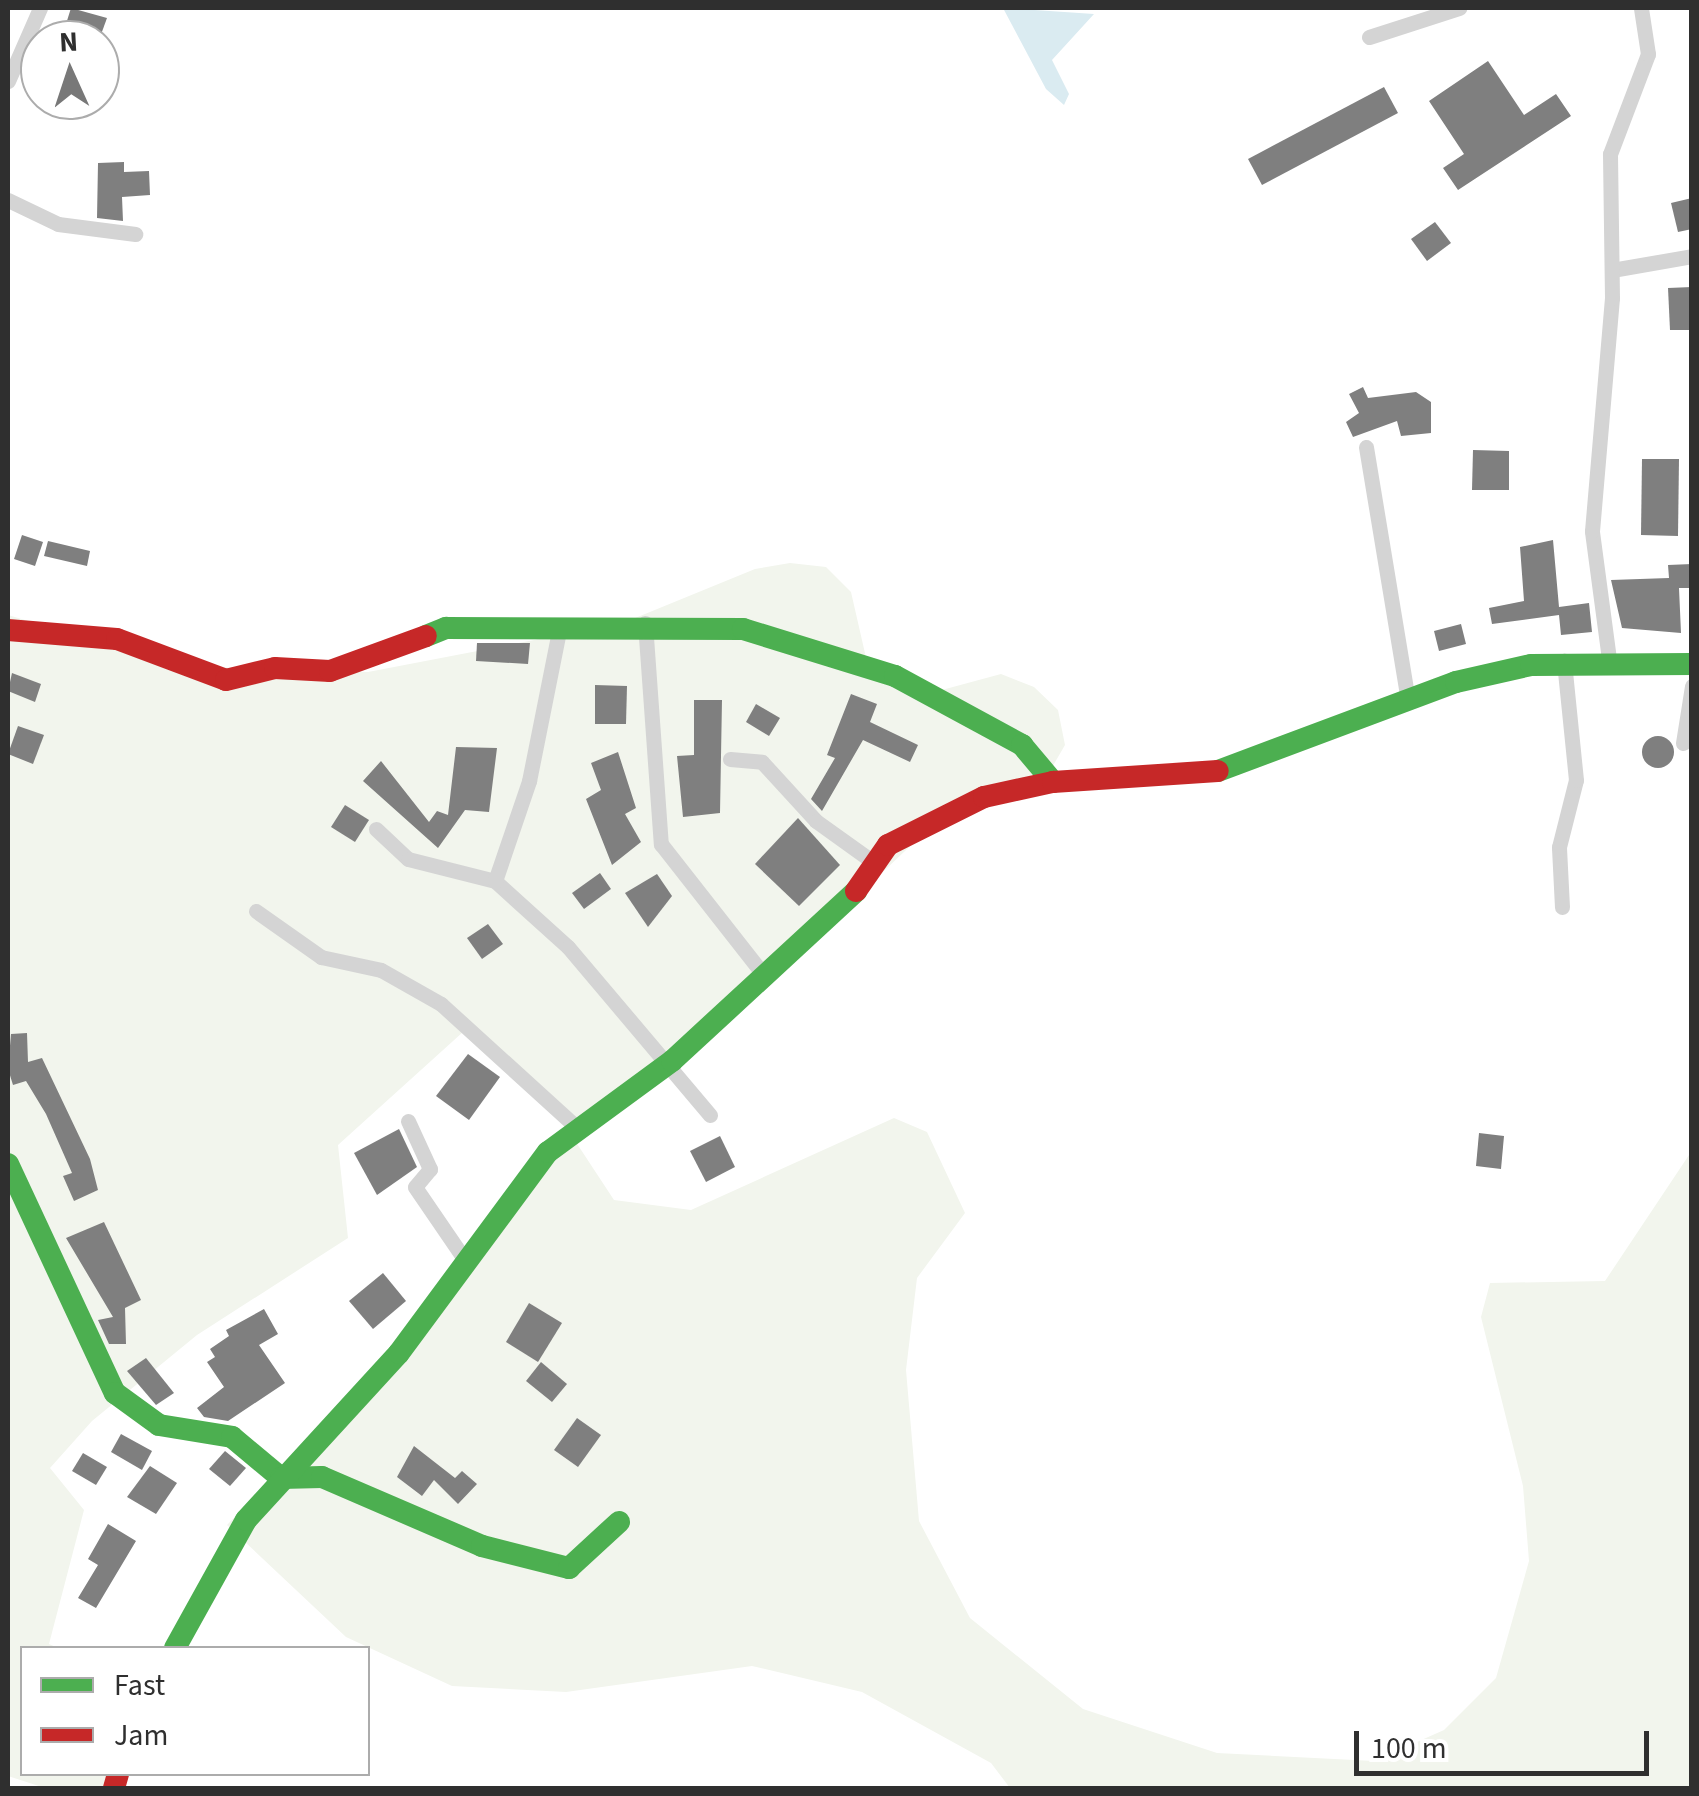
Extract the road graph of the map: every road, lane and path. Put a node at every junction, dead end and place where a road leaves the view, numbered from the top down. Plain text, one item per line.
1 (40, 8) edge
2 (1459, 8) edge
3 (1641, 8) edge
4 (1368, 37) dead end
5 (8, 81) edge
6 (8, 200) edge
7 (135, 234) dead end
8 (1692, 256) edge
9 (1612, 270) junction
10 (1366, 448) dead end
11 (645, 623) junction
12 (8, 630) edge
13 (560, 631) junction
14 (1610, 659) junction
15 (1564, 662) junction
16 (1692, 664) edge
17 (1692, 686) edge
18 (1408, 702) junction
19 (1683, 743) dead end
20 (730, 759) dead end
21 (1054, 782) junction
22 (376, 829) dead end
23 (876, 864) junction
24 (495, 881) junction
25 (1562, 908) dead end
26 (256, 911) dead end
27 (766, 978) junction
28 (672, 1061) junction
29 (710, 1115) dead end
30 (408, 1121) dead end
31 (576, 1128) junction
32 (8, 1164) edge
33 (467, 1263) junction
34 (281, 1478) junction
35 (619, 1522) dead end
36 (175, 1646) edge

1 - 5 street
2 - 4 street
3 - 9 street
6 - 7 street
8 - 9 street
9 - 14 street
10 - 18 street
11 - 13 street
11 - 21 street
11 - 27 street
12 - 13 street
13 - 24 street
14 - 15 street
14 - 16 street
15 - 18 street
15 - 25 street
17 - 19 street
18 - 21 street
20 - 23 street
21 - 23 street
22 - 24 street
23 - 27 street
24 - 28 street
26 - 31 street
27 - 28 street
28 - 29 street
28 - 31 street
30 - 33 street
31 - 33 street
32 - 34 street
33 - 34 street
34 - 35 street
34 - 36 street

